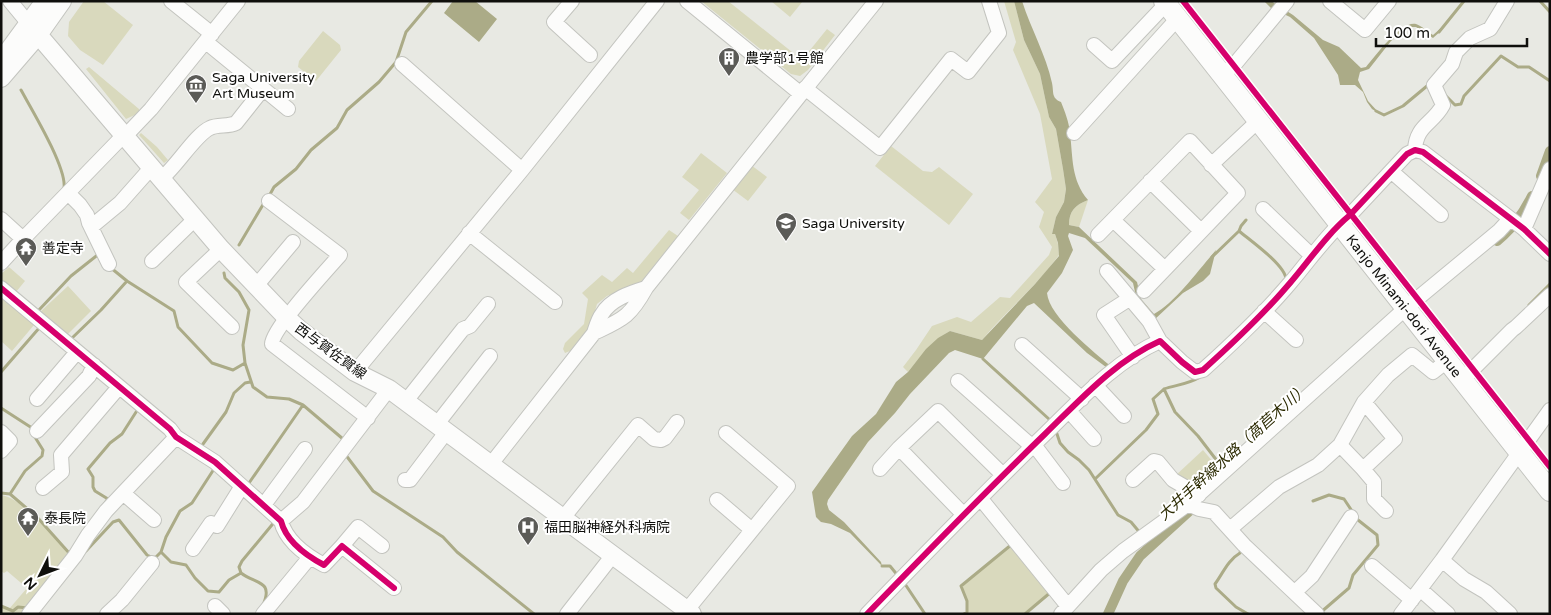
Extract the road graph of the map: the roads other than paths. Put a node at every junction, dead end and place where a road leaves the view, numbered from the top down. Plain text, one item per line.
1 (10, 1) edge
2 (45, 1) edge
3 (62, 1) edge
4 (171, 1) edge
5 (238, 1) edge
6 (572, 1) edge
7 (657, 1) edge
8 (687, 1) edge
9 (876, 1) edge
10 (989, 1) edge
11 (1330, 1) edge
12 (1389, 1) edge
13 (1507, 1) edge
14 (1282, 7) edge
15 (1170, 8) edge
16 (33, 30) junction
17 (209, 38) junction
18 (1094, 45) dead end
19 (590, 55) dead end
20 (1, 61) edge
21 (402, 64) dead end
22 (1222, 75) junction
23 (1, 78) edge
24 (263, 89) junction
25 (803, 91) junction
26 (288, 109) dead end
27 (1258, 120) junction
28 (127, 133) junction
29 (1074, 133) dead end
30 (1415, 150) junction
31 (1211, 165) junction
32 (1550, 169) edge
33 (522, 170) junction
34 (1391, 171) junction
35 (156, 173) junction
36 (1150, 181) junction
37 (66, 196) junction
38 (270, 201) dead end
39 (1263, 208) dead end
40 (1441, 215) dead end
41 (196, 218) junction
42 (1, 219) edge
43 (1113, 220) junction
44 (1340, 223) junction
45 (1516, 223) junction
46 (91, 227) junction
47 (1202, 231) junction
48 (469, 233) junction
49 (20, 236) junction
50 (1098, 236) dead end
51 (292, 242) dead end
52 (222, 249) junction
53 (1550, 254) edge
54 (1312, 256) junction
55 (152, 261) dead end
56 (1, 264) edge
57 (109, 264) dead end
58 (1165, 269) junction
59 (1107, 271) dead end
60 (256, 286) junction
61 (1, 288) edge
62 (1144, 291) dead end
63 (1550, 295) edge
64 (1129, 299) junction
65 (555, 302) dead end
66 (488, 304) dead end
67 (1406, 308) junction
68 (1264, 311) junction
69 (287, 318) junction
70 (232, 327) dead end
71 (1296, 340) dead end
72 (1160, 341) junction
73 (1022, 345) dead end
74 (77, 352) junction
75 (490, 356) dead end
76 (1134, 357) junction
77 (1447, 361) junction
78 (94, 365) junction
79 (355, 372) junction
80 (1462, 380) junction
81 (958, 381) dead end
82 (1095, 385) junction
83 (119, 386) junction
84 (389, 389) junction
85 (37, 399) dead end
86 (1082, 399) junction
87 (406, 401) junction
88 (1364, 402) junction
89 (1550, 410) edge
90 (1069, 411) junction
91 (1124, 416) dead end
92 (368, 418) junction
93 (678, 422) dead end
94 (442, 427) junction
95 (36, 431) dead end
96 (1, 432) edge
97 (726, 433) dead end
98 (176, 437) junction
99 (1094, 439) dead end
100 (1340, 444) junction
101 (1033, 446) junction
102 (899, 448) junction
103 (305, 449) dead end
104 (1, 451) edge
105 (1519, 452) junction
106 (491, 464) junction
107 (880, 469) dead end
108 (1363, 469) junction
109 (1003, 475) junction
110 (405, 480) dead end
111 (1133, 480) dead end
112 (1063, 483) dead end
113 (242, 486) junction
114 (43, 488) dead end
115 (1550, 491) edge
116 (123, 493) junction
117 (1199, 495) junction
118 (980, 499) junction
119 (716, 500) dead end
120 (266, 502) dead end
121 (1194, 507) junction
122 (1386, 511) dead end
123 (964, 516) junction
124 (1351, 516) dead end
125 (564, 518) junction
126 (278, 519) junction
127 (154, 520) dead end
128 (1230, 529) junction
129 (752, 530) junction
130 (342, 546) junction
131 (382, 546) dead end
132 (193, 549) dead end
133 (613, 555) junction
134 (310, 557) junction
135 (1442, 560) junction
136 (152, 563) dead end
137 (1372, 566) dead end
138 (394, 588) dead end
139 (1295, 592) junction
140 (1416, 594) junction
141 (1064, 609) edge
142 (689, 612) edge
143 (29, 614) edge
144 (107, 614) edge
145 (263, 614) edge
146 (567, 614) edge
147 (867, 614) edge
148 (1317, 614) edge
149 (1401, 614) edge
150 (1448, 614) edge
151 (1510, 614) edge

1 - 16 street
2 - 16 main road
3 - 16 main road
4 - 17 street
5 - 17 street
6 - 19 street
7 - 33 street
8 - 25 street
9 - 25 street
10 - 25 street
11 - 12 street
13 - 30 street
14 - 22 street
15 - 18 street
15 - 22 highway, Kanjo Minami-dori Avenue
15 - 29 street
16 - 20 main road
16 - 23 main road
16 - 28 main road, 西与賀佐賀線
17 - 24 street
17 - 28 street
21 - 33 street
22 - 27 highway, Kanjo Minami-dori Avenue
24 - 26 street
24 - 35 street
25 - 106 street
27 - 31 street
27 - 44 highway, Kanjo Minami-dori Avenue
28 - 35 main road, 西与賀佐賀線
28 - 37 street
30 - 34 street
30 - 45 street
31 - 36 street
31 - 47 street
32 - 45 street
33 - 48 street
34 - 40 street
34 - 44 street
35 - 41 main road, 西与賀佐賀線
35 - 46 street
36 - 43 street
36 - 47 street
37 - 46 street
37 - 49 street
38 - 69 street
39 - 54 street
41 - 52 main road, 西与賀佐賀線
41 - 55 street
42 - 49 street
43 - 50 street
43 - 58 street
44 - 54 street
44 - 67 highway, Kanjo Minami-dori Avenue
45 - 53 street
45 - 67 street
46 - 57 street
47 - 58 street
48 - 65 street
48 - 79 street
49 - 56 street
51 - 60 street
52 - 60 main road, 西与賀佐賀線
52 - 70 street
54 - 68 street
58 - 62 street
59 - 64 street
60 - 69 main road, 西与賀佐賀線
61 - 74 street
63 - 80 street
64 - 72 street
64 - 76 street
66 - 87 street
67 - 77 highway, Kanjo Minami-dori Avenue
67 - 117 street
68 - 71 street
68 - 72 street
69 - 79 main road, 西与賀佐賀線
69 - 92 street
72 - 76 street
73 - 86 street
74 - 78 street
74 - 85 street
75 - 94 street
76 - 82 street
77 - 80 highway, Kanjo Minami-dori Avenue
77 - 88 street
78 - 83 street
78 - 95 street
79 - 84 main road, 西与賀佐賀線
80 - 105 highway, Kanjo Minami-dori Avenue
81 - 101 street
82 - 86 street
82 - 91 street
83 - 98 street
83 - 114 street
84 - 87 main road, 西与賀佐賀線
84 - 92 street
86 - 90 street
87 - 94 main road, 西与賀佐賀線
88 - 100 street
88 - 108 street
89 - 105 street
90 - 99 street
90 - 101 street
92 - 126 street
93 - 125 street
94 - 106 main road, 西与賀佐賀線
94 - 110 street
96 - 104 street
97 - 129 street
98 - 113 street
98 - 116 street
100 - 108 street
100 - 128 street
101 - 109 street
101 - 112 street
102 - 107 street
102 - 109 street
102 - 123 street
103 - 120 street
105 - 115 highway, Kanjo Minami-dori Avenue
105 - 135 street
106 - 125 main road, 西与賀佐賀線
108 - 122 street
109 - 118 street
111 - 117 street
113 - 126 street
113 - 132 street
116 - 127 street
116 - 143 street
117 - 121 street
118 - 123 street
118 - 141 street
119 - 129 street
121 - 128 street
121 - 141 street
123 - 147 street
124 - 139 street
125 - 133 main road, 西与賀佐賀線
126 - 134 street
128 - 139 street
129 - 142 street
130 - 131 street
130 - 134 street
130 - 138 street
133 - 142 main road, 西与賀佐賀線
133 - 146 street
134 - 145 street
135 - 140 street
135 - 151 street
136 - 144 street
137 - 140 street
139 - 148 street
140 - 149 street
140 - 150 street

